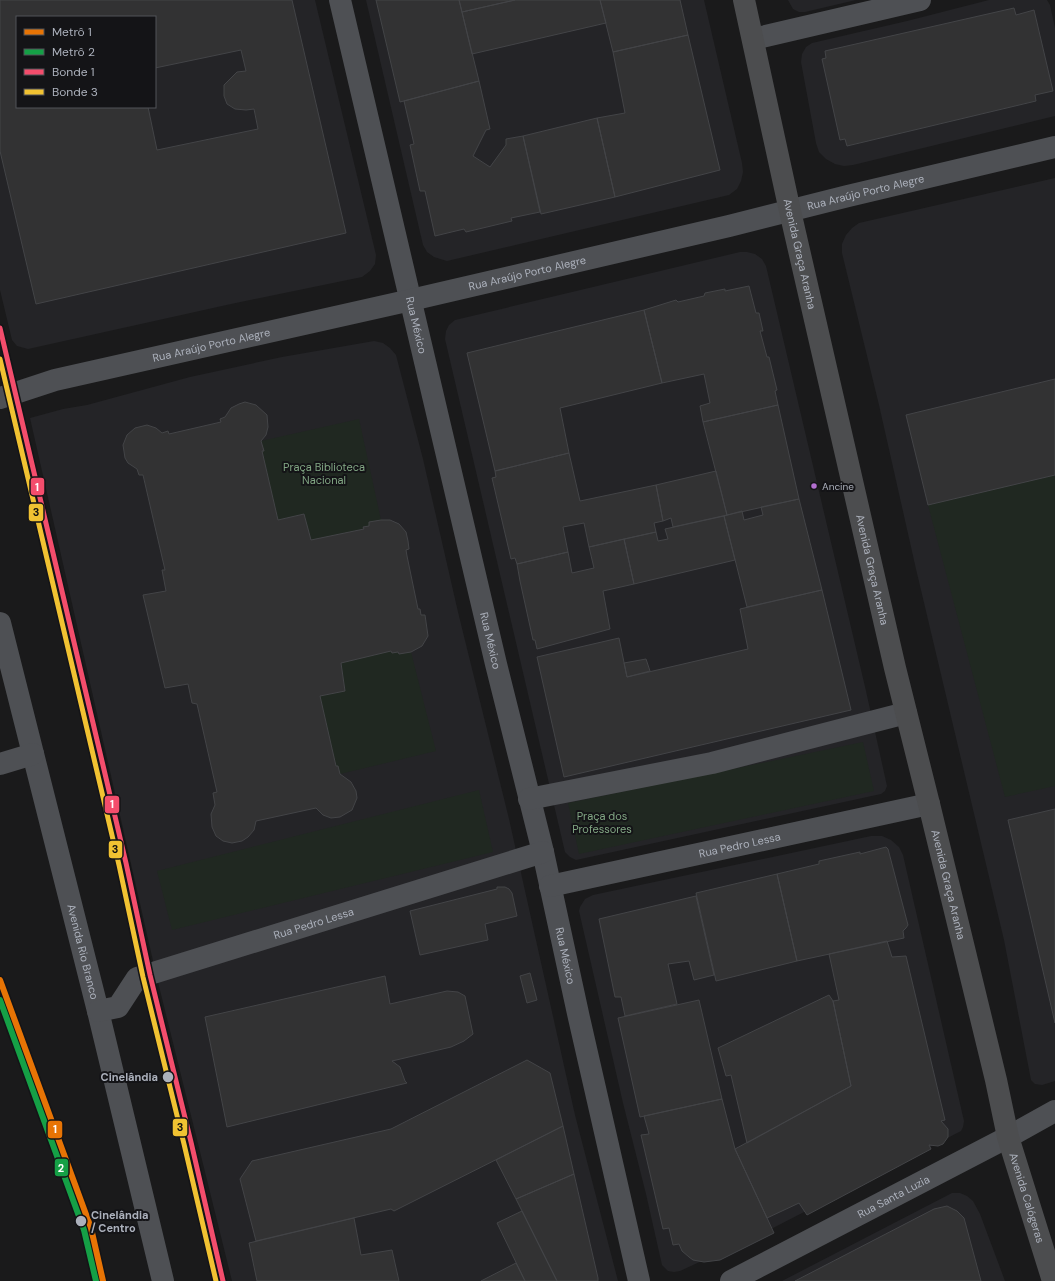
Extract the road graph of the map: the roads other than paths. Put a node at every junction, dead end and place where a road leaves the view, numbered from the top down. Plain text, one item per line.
1 (340, 0) edge
2 (744, 0) edge
3 (920, 0) edge
4 (753, 39) junction
5 (1055, 147) edge
6 (790, 211) junction
7 (411, 300) junction
8 (0, 398) edge
9 (0, 623) edge
10 (906, 713) junction
11 (33, 754) junction
12 (0, 764) edge
13 (529, 799) junction
14 (930, 804) junction
15 (543, 852) junction
16 (550, 886) junction
17 (98, 1011) junction
18 (1055, 1111) edge
19 (1008, 1137) junction
20 (739, 1279) edge
21 (162, 1281) edge
22 (639, 1281) edge
23 (1053, 1281) edge

1 - 7 street, Rua México
2 - 4 main road, Avenida Graça Aranha
3 - 4 street
4 - 6 main road, Avenida Graça Aranha
5 - 6 street, Rua Araújo Porto Alegre
6 - 7 street, Rua Araújo Porto Alegre
6 - 10 main road, Avenida Graça Aranha
7 - 8 street, Rua Araújo Porto Alegre
7 - 13 street, Rua México
9 - 11 street, Avenida Rio Branco
10 - 13 street
10 - 14 main road, Avenida Graça Aranha
11 - 12 street
11 - 17 street, Avenida Rio Branco
13 - 15 street, Rua México
14 - 16 street, Rua Pedro Lessa
14 - 19 main road, Avenida Graça Aranha
15 - 16 street, Rua México
15 - 17 street, Rua Pedro Lessa
16 - 22 street, Rua México
17 - 21 street, Avenida Rio Branco
18 - 19 street, Rua Santa Luzia
19 - 20 street, Rua Santa Luzia
19 - 23 main road, Avenida Calógeras

